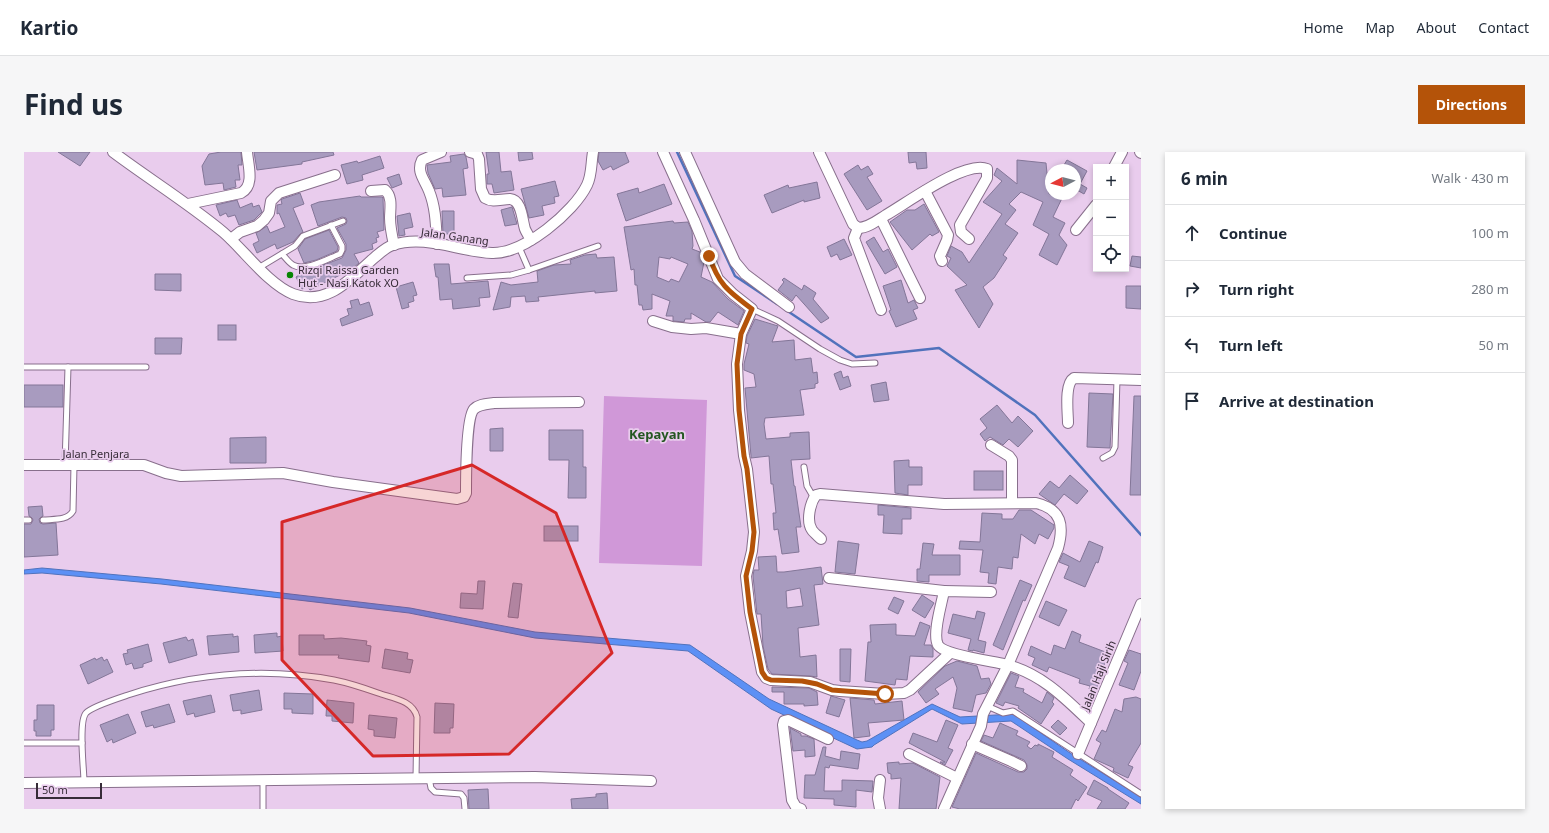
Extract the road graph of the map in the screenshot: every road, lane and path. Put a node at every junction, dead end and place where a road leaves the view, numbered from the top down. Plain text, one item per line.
1 (247, 152) edge
2 (441, 152) edge
3 (470, 152) edge
4 (593, 152) edge
5 (663, 152) edge
6 (685, 152) edge
7 (819, 152) edge
8 (1122, 152) edge
9 (115, 153) edge
10 (1116, 164) edge
11 (335, 175) dead end
12 (925, 191) junction
13 (371, 192) dead end
14 (188, 204) junction
15 (1093, 208) edge
16 (881, 218) junction
17 (343, 221) dead end
18 (331, 225) junction
19 (858, 228) junction
20 (1076, 230) dead end
21 (231, 239) junction
22 (969, 239) dead end
23 (531, 240) junction
24 (394, 244) junction
25 (437, 244) junction
26 (598, 246) dead end
27 (519, 247) junction
28 (282, 254) junction
29 (942, 261) dead end
30 (260, 268) junction
31 (529, 270) junction
32 (467, 278) dead end
33 (920, 298) dead end
34 (789, 307) dead end
35 (752, 309) junction
36 (881, 310) dead end
37 (653, 321) dead end
38 (741, 334) junction
39 (875, 363) dead end
40 (24, 367) edge
41 (68, 367) junction
42 (146, 367) dead end
43 (1117, 380) junction
44 (1141, 380) edge
45 (579, 402) dead end
46 (1068, 423) dead end
47 (991, 445) dead end
48 (1103, 458) dead end
49 (24, 465) edge
50 (69, 465) junction
51 (804, 467) dead end
52 (814, 498) junction
53 (1012, 503) junction
54 (43, 520) dead end
55 (821, 539) dead end
56 (829, 578) dead end
57 (944, 591) junction
58 (990, 592) dead end
59 (1141, 604) edge
60 (950, 653) junction
61 (1008, 665) junction
62 (985, 710) junction
63 (1092, 723) junction
64 (828, 739) dead end
65 (24, 743) edge
66 (82, 743) junction
67 (972, 744) junction
68 (909, 754) dead end
69 (1078, 754) junction
70 (1021, 766) dead end
71 (416, 778) junction
72 (429, 778) junction
73 (957, 778) junction
74 (880, 780) dead end
75 (263, 781) junction
76 (84, 782) junction
77 (651, 782) dead end
78 (24, 783) edge
79 (1141, 794) edge
80 (263, 809) edge
81 (465, 809) edge
82 (801, 809) edge
83 (880, 809) edge
84 (944, 809) edge

1 - 14 street
2 - 25 street
3 - 23 street
4 - 23 street, Jalan Ganang
5 - 35 street
6 - 34 street
7 - 19 street
8 - 10 street
9 - 14 street
11 - 21 street
12 - 16 street
12 - 22 street
12 - 29 street
13 - 24 street
14 - 21 street
15 - 20 street
16 - 19 street
16 - 33 street
17 - 18 lane
18 - 28 lane
18 - 28 lane
19 - 36 street
21 - 30 street
23 - 27 street, Jalan Ganang
24 - 25 street, Jalan Ganang
24 - 30 street
25 - 27 street, Jalan Ganang
26 - 31 lane
27 - 31 lane
28 - 30 lane
31 - 32 lane
35 - 38 street
35 - 39 lane
37 - 38 street
38 - 60 street
40 - 41 lane
41 - 42 lane
41 - 50 lane
43 - 44 street
43 - 46 street
43 - 48 lane
45 - 50 street, Jalan Penjara
47 - 53 street
49 - 50 street, Jalan Penjara
50 - 54 lane
51 - 52 lane
52 - 53 street
52 - 55 street
53 - 61 street
56 - 57 street
57 - 58 street
57 - 60 street
59 - 63 street, Jalan Haji Sirih
60 - 61 street
61 - 62 street
61 - 63 street
62 - 67 street
62 - 69 lane
63 - 69 street, Jalan Haji Sirih
64 - 82 street
65 - 66 lane
66 - 71 lane
66 - 76 lane
67 - 70 street
67 - 73 street
68 - 73 street
69 - 79 lane
71 - 72 street
71 - 75 street
72 - 77 street
72 - 81 lane
73 - 84 street
74 - 83 street
75 - 76 street
75 - 80 lane
76 - 78 street

